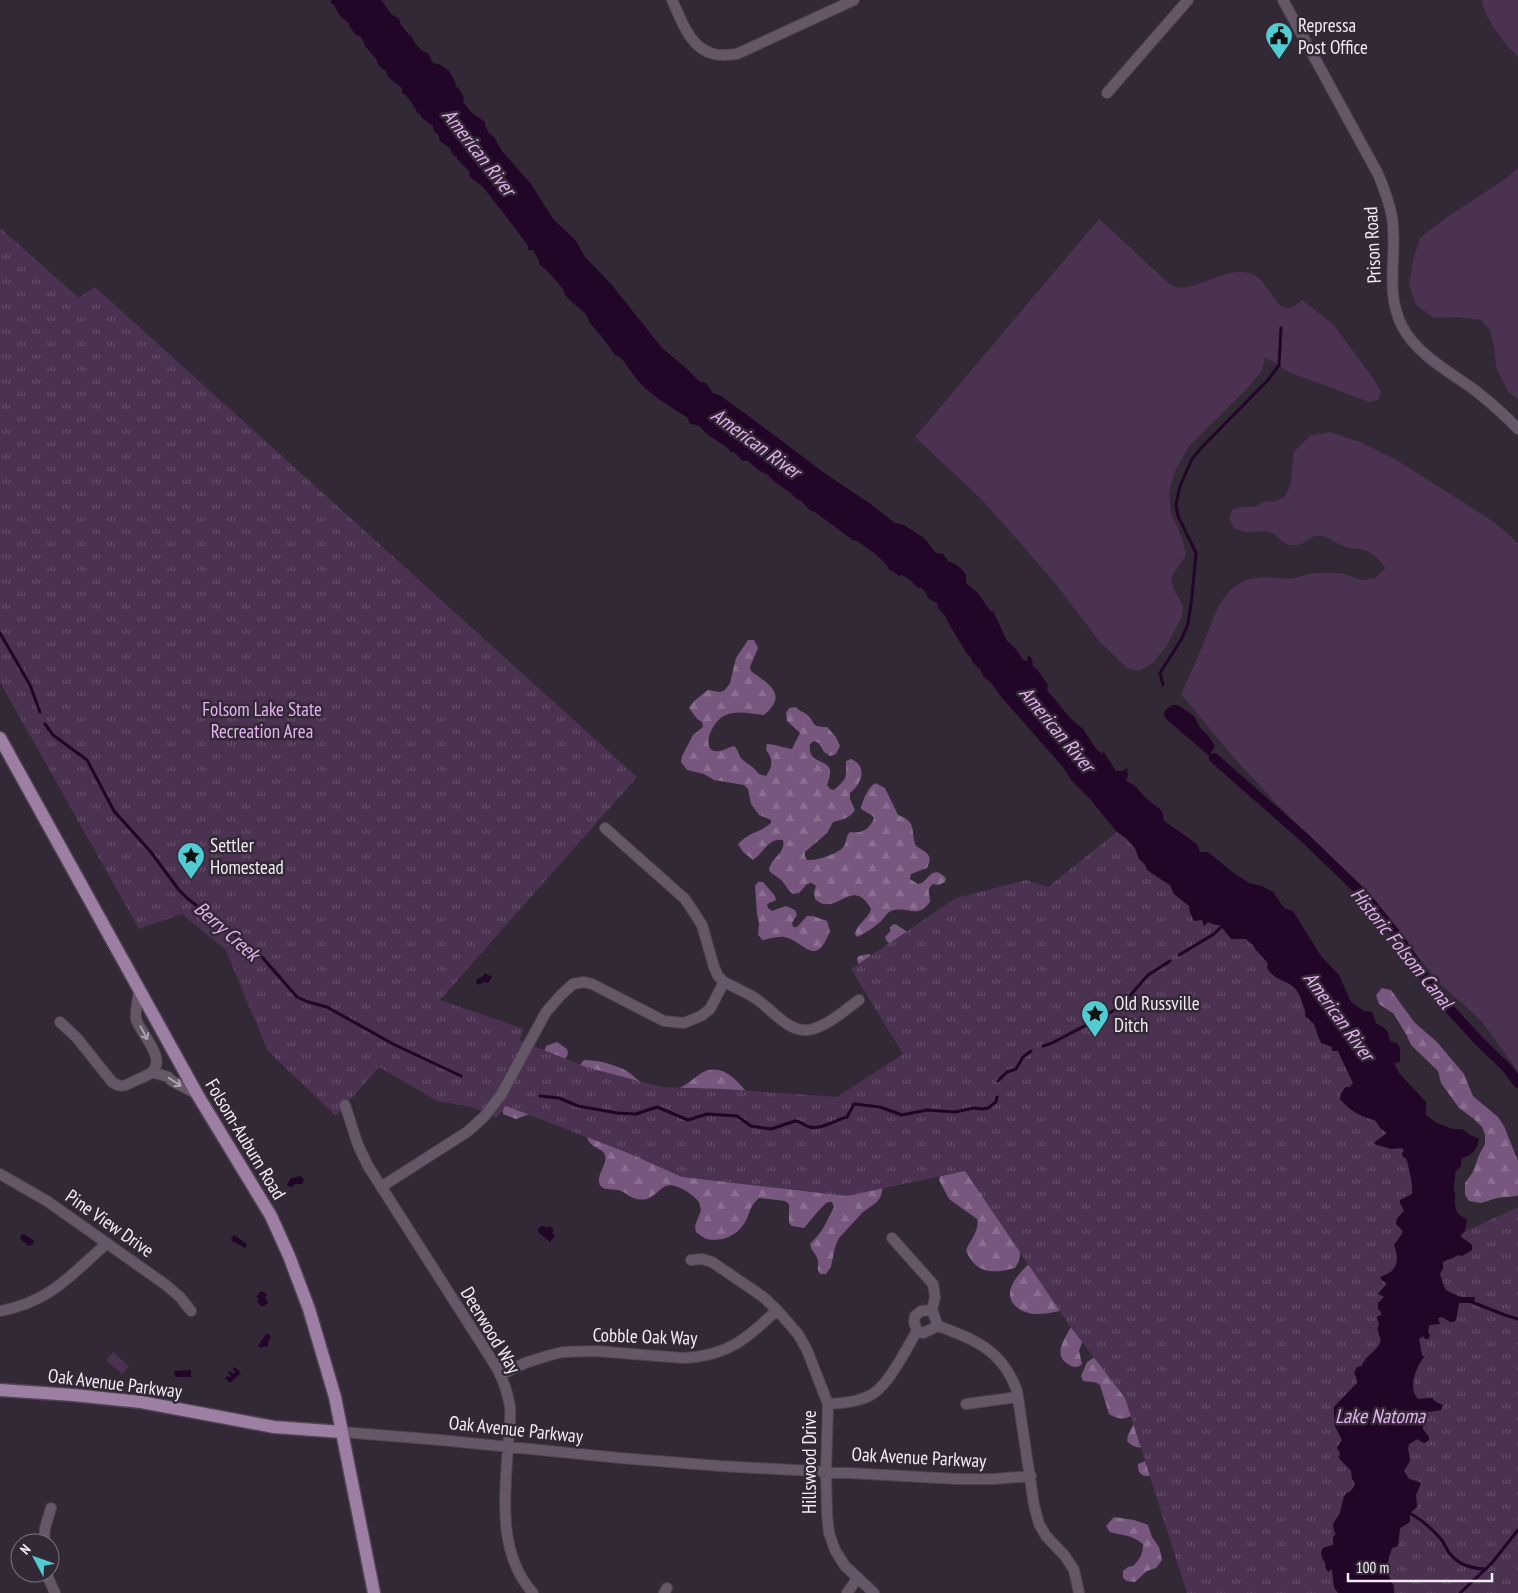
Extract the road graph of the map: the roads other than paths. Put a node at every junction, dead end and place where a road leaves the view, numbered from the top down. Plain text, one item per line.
1 (672, 0) edge
2 (854, 0) edge
3 (1188, 0) edge
4 (1285, 4) edge
5 (1107, 93) dead end
6 (1518, 429) edge
7 (2, 745) edge
8 (605, 828) dead end
9 (724, 982) junction
10 (139, 992) junction
11 (859, 1000) dead end
12 (60, 1022) dead end
13 (152, 1072) junction
14 (197, 1094) junction
15 (346, 1105) dead end
16 (0, 1174) edge
17 (381, 1187) junction
18 (892, 1238) dead end
19 (107, 1243) junction
20 (691, 1260) dead end
21 (777, 1310) junction
22 (932, 1310) junction
23 (0, 1311) edge
24 (191, 1311) dead end
25 (938, 1326) junction
26 (917, 1332) junction
27 (500, 1375) junction
28 (0, 1390) edge
29 (1018, 1397) junction
30 (828, 1404) junction
31 (966, 1404) dead end
32 (342, 1432) junction
33 (508, 1446) junction
34 (826, 1471) junction
35 (1031, 1476) junction
36 (51, 1508) dead end
37 (45, 1533) edge
38 (857, 1579) junction
39 (374, 1593) edge
40 (533, 1593) edge
41 (847, 1593) edge
42 (874, 1593) edge
43 (1080, 1593) edge

1 - 2 street
3 - 5 street
4 - 6 street, Prison Road
7 - 10 main road, Folsom-Auburn Road
8 - 9 street
9 - 11 street
9 - 17 street
10 -> 13 street
10 - 14 main road, Folsom-Auburn Road
12 - 13 street
13 -> 14 street
14 - 32 main road, Folsom-Auburn Road
15 - 17 street, Deerwood Way
16 - 19 street, Pine View Drive
17 - 27 street, Deerwood Way
18 - 22 street
19 - 23 street
19 - 24 street, Pine View Drive
20 - 21 street, Hillswood Drive
21 - 27 street, Cobble Oak Way
21 - 30 street, Hillswood Drive
22 - 25 street
22 - 26 street
25 - 26 street
25 - 29 street
26 - 30 street
27 - 33 street, Deerwood Way
28 - 32 main road, Oak Avenue Parkway
29 - 31 street
29 - 35 street
30 - 34 street, Hillswood Drive
32 - 33 street, Oak Avenue Parkway
32 - 39 main road, Folsom-Auburn Road
33 - 34 street, Oak Avenue Parkway
33 - 40 street, Deerwood Way
34 - 35 street, Oak Avenue Parkway
34 - 38 street, Hillswood Drive
35 - 43 street
36 - 37 street
38 - 41 street
38 - 42 street, Hillswood Drive

